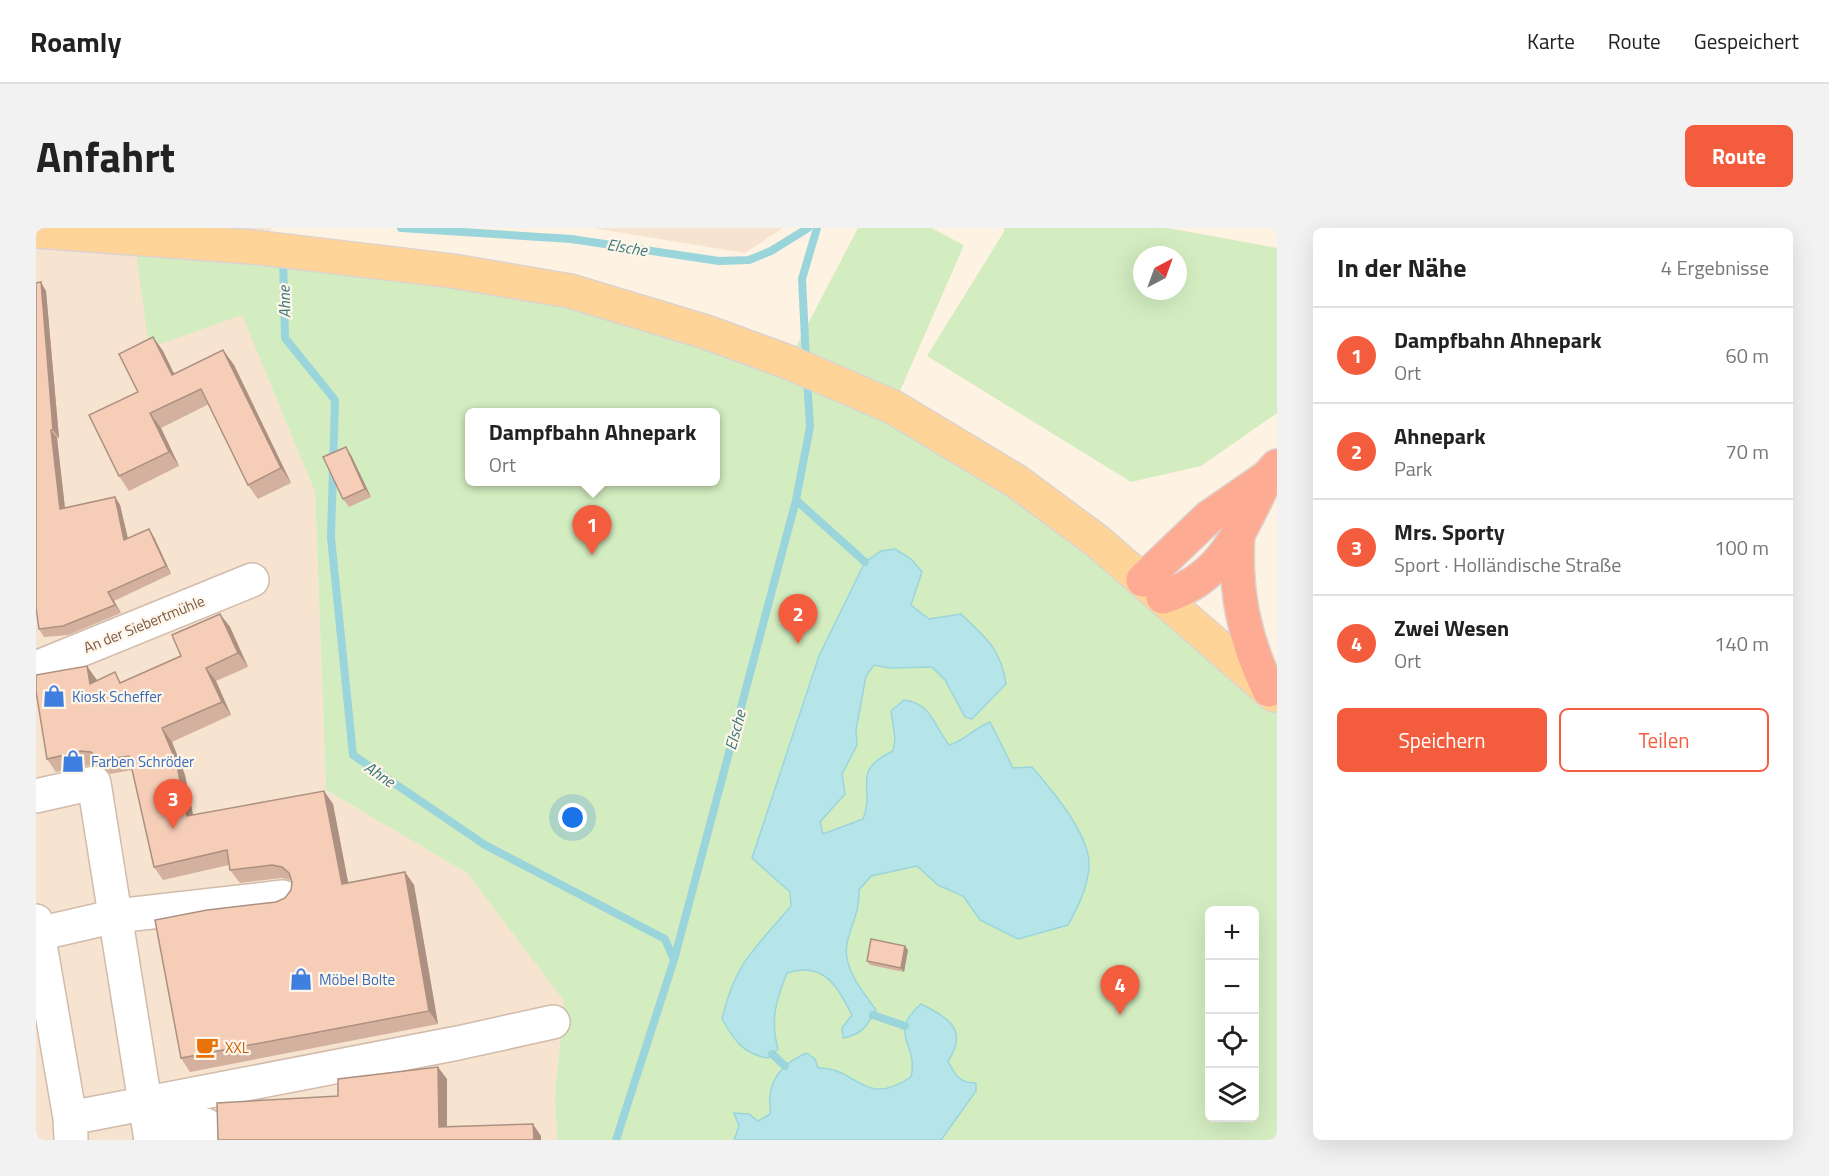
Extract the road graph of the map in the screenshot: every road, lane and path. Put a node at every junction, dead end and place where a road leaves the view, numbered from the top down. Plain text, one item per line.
1 (49, 230) edge
2 (1272, 471) edge
3 (1238, 533) junction
4 (252, 580) dead end
5 (1153, 589) junction
6 (36, 668) edge
7 (1273, 694) edge
8 (36, 796) edge
9 (283, 897) edge
10 (116, 916) junction
11 (37, 928) edge
12 (553, 1022) dead end
13 (149, 1125) edge
14 (71, 1129) edge
15 (207, 1140) edge

1 - 5 main road
2 - 3 highway
2 - 5 highway
3 - 5 highway
3 - 7 highway
4 - 6 street, An der Siebertmühle
5 - 7 main road
8 - 10 street
9 - 10 street
10 - 11 street
10 - 13 street
11 - 14 street
12 - 13 street
13 - 14 street
13 - 15 street

